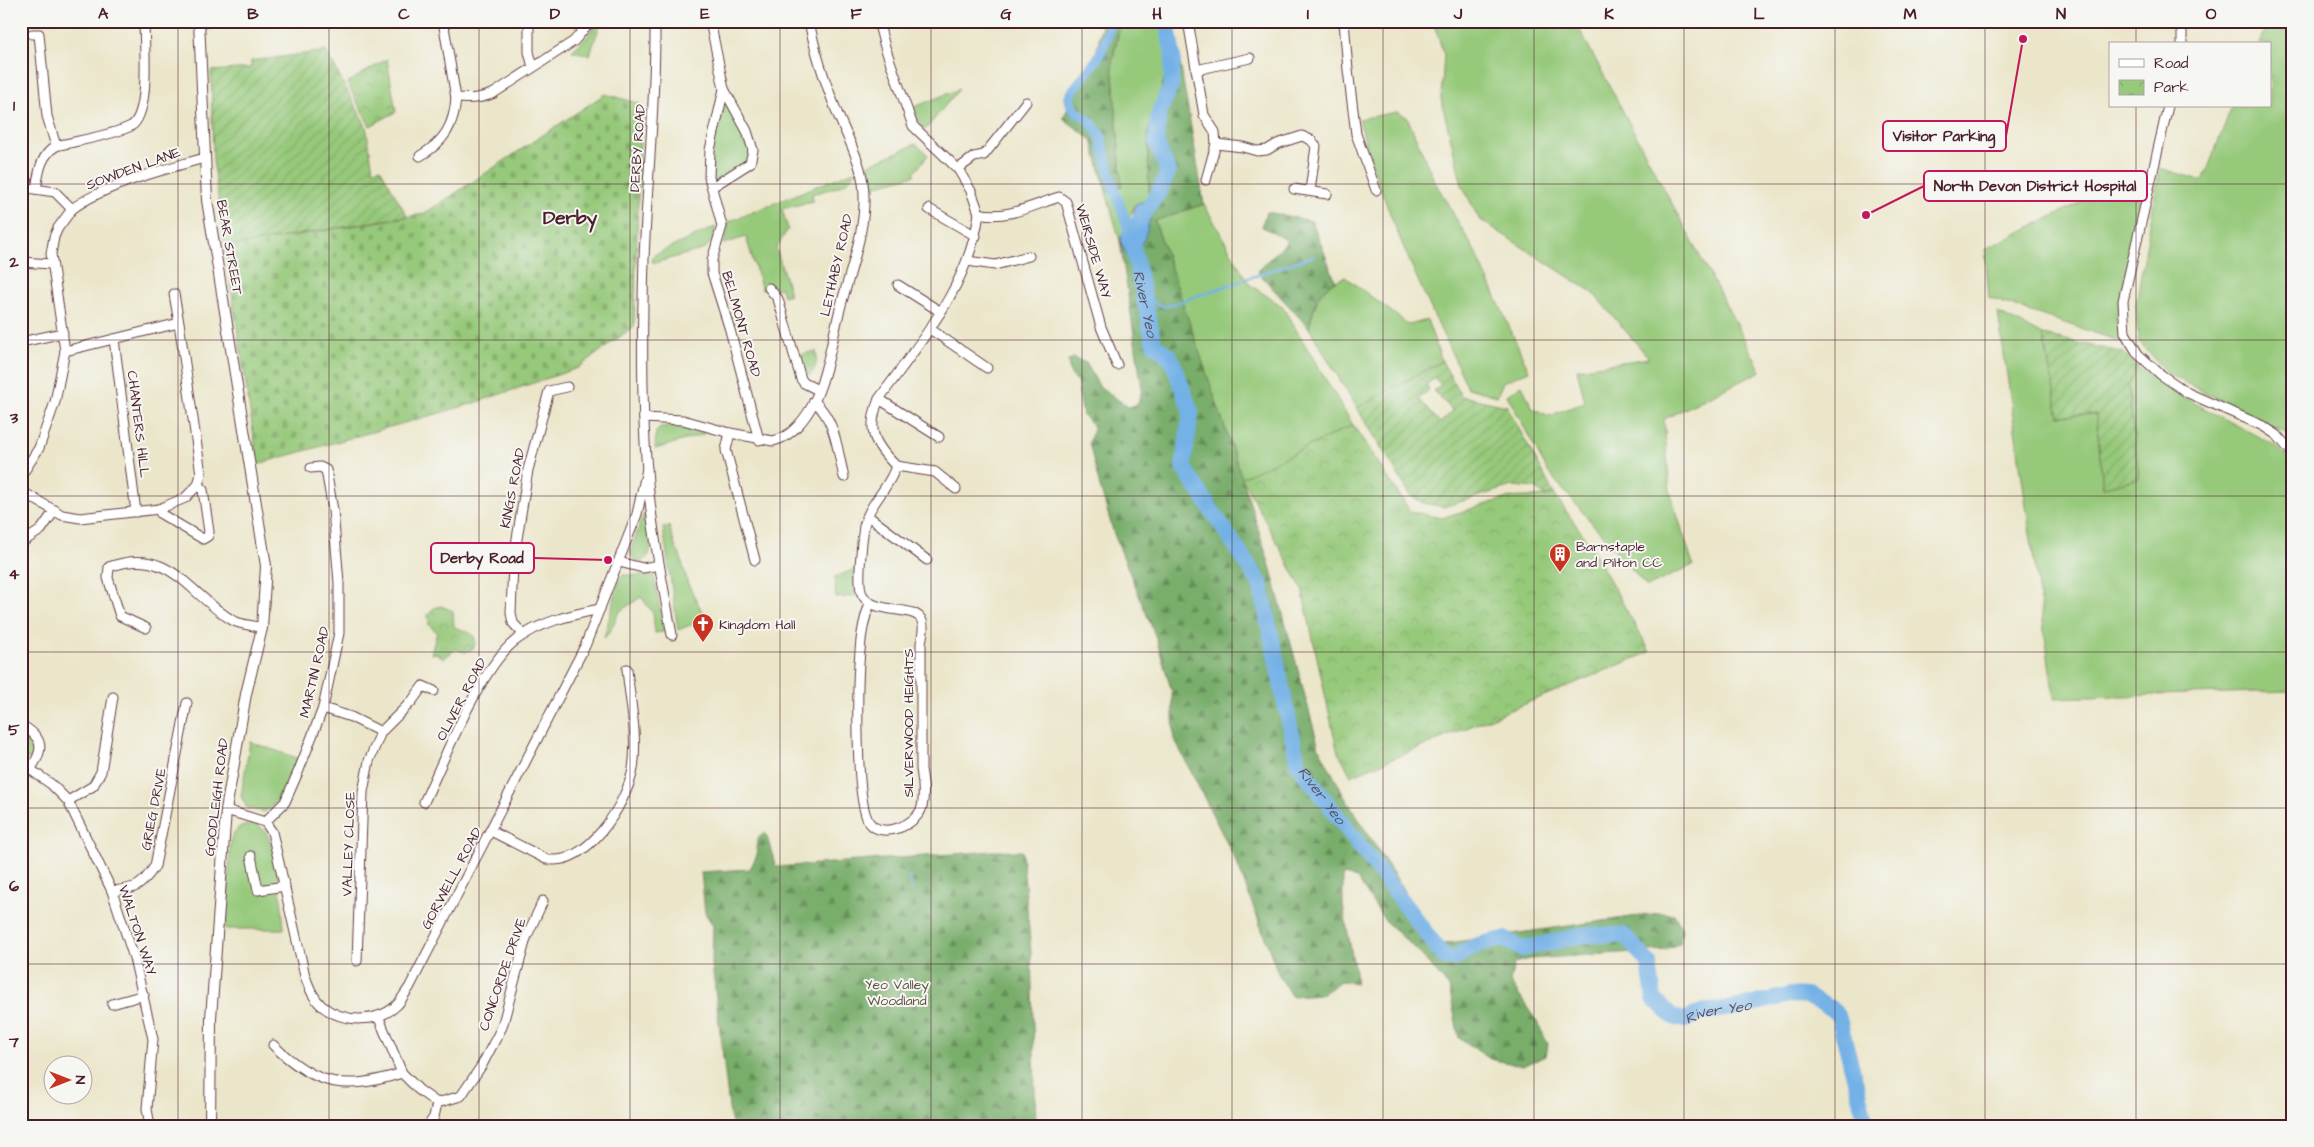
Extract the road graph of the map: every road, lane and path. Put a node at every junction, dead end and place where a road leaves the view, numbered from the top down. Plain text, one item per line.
1 (144, 21) edge
2 (213, 21) edge
3 (442, 21) edge
4 (529, 21) edge
5 (591, 21) edge
6 (655, 21) edge
7 (710, 21) edge
8 (809, 21) edge
9 (878, 21) edge
10 (1188, 21) edge
11 (1344, 21) edge
12 (2182, 21) edge
13 (199, 22) edge
14 (39, 33) dead end
15 (2182, 42) edge
16 (1250, 58) dead end
17 (533, 67) junction
18 (1196, 70) junction
19 (724, 89) junction
20 (456, 98) junction
21 (1026, 102) dead end
22 (2168, 108) edge
23 (1216, 144) junction
24 (56, 146) junction
25 (420, 156) dead end
26 (204, 158) junction
27 (958, 169) junction
28 (1206, 180) dead end
29 (21, 187) edge
30 (712, 187) junction
31 (36, 189) junction
32 (1294, 189) dead end
33 (1376, 190) dead end
34 (1310, 191) junction
35 (1327, 194) dead end
36 (72, 209) junction
37 (929, 209) dead end
38 (979, 213) junction
39 (976, 236) junction
40 (1029, 256) dead end
41 (967, 261) junction
42 (21, 262) edge
43 (51, 264) junction
44 (898, 285) dead end
45 (768, 288) dead end
46 (174, 294) dead end
47 (941, 312) junction
48 (178, 323) junction
49 (930, 329) junction
50 (63, 333) junction
51 (114, 339) junction
52 (21, 342) edge
53 (65, 351) junction
54 (1117, 365) dead end
55 (987, 368) dead end
56 (567, 387) dead end
57 (818, 390) junction
58 (878, 399) junction
59 (814, 400) junction
60 (644, 418) junction
61 (730, 433) junction
62 (939, 437) dead end
63 (759, 440) junction
64 (2293, 454) edge
65 (896, 466) junction
66 (311, 468) dead end
67 (647, 469) junction
68 (21, 476) edge
69 (252, 476) joint
70 (844, 477) dead end
71 (198, 485) junction
72 (956, 489) dead end
73 (21, 491) edge
74 (159, 509) junction
75 (55, 510) junction
76 (136, 512) junction
77 (868, 516) junction
78 (21, 543) edge
79 (755, 560) dead end
80 (927, 560) dead end
81 (619, 562) junction
82 (659, 565) junction
83 (870, 603) junction
84 (600, 609) junction
85 (146, 628) dead end
86 (262, 628) junction
87 (672, 634) dead end
88 (524, 635) junction
89 (627, 669) dead end
90 (434, 691) dead end
91 (113, 697) dead end
92 (187, 703) dead end
93 (322, 708) junction
94 (21, 725) edge
95 (381, 732) junction
96 (21, 763) edge
97 (31, 768) junction
98 (68, 801) junction
99 (424, 802) dead end
100 (226, 810) junction
101 (265, 822) junction
102 (491, 832) junction
103 (252, 856) dead end
104 (284, 886) junction
105 (112, 892) junction
106 (543, 901) dead end
107 (358, 961) dead end
108 (144, 995) junction
109 (112, 1004) dead end
110 (378, 1016) junction
111 (273, 1045) dead end
112 (402, 1073) junction
113 (437, 1103) junction
114 (150, 1126) edge
115 (210, 1126) edge
116 (428, 1126) edge

1 - 24 street
2 - 13 street
3 - 20 street
4 - 17 street
5 - 17 street
6 - 60 street, DERBY ROAD
7 - 19 street, BELMONT ROAD
8 - 57 street, LETHABY ROAD
9 - 27 street
10 - 18 street
11 - 33 street
12 - 15 street
13 - 26 street, BEAR STREET
14 - 24 street
16 - 18 street
17 - 20 street
18 - 23 street
19 - 30 street, BELMONT ROAD
19 - 30 street, BELMONT ROAD
20 - 25 street
21 - 27 street
22 - 64 street
23 - 28 street
23 - 34 street
24 - 31 street
26 - 36 street, SOWDEN LANE
26 - 69 street, BEAR STREET
27 - 38 street
29 - 31 street
30 - 63 street, BELMONT ROAD
31 - 36 street
32 - 34 street
34 - 35 street
36 - 43 street
37 - 39 street
38 - 39 street
38 - 54 street, WEIRSIDE WAY
39 - 41 street
40 - 41 street
41 - 47 street
42 - 43 street
43 - 50 street
44 - 47 street
45 - 57 street
46 - 48 street
47 - 49 street
48 - 51 street
48 - 71 street
49 - 55 street
49 - 58 street
50 - 52 street
50 - 53 street
51 - 53 street
51 - 76 street, CHANTERS HILL
53 - 68 street
56 - 88 street, KINGS ROAD
57 - 59 street, LETHABY ROAD
58 - 62 street
58 - 65 street
59 - 63 street, LETHABY ROAD
59 - 70 street
60 - 61 street
60 - 67 street, DERBY ROAD
61 - 63 street
61 - 79 street
65 - 72 street
65 - 77 street
66 - 93 street, MARTIN ROAD
67 - 81 street, GORWELL ROAD
67 - 82 street, DERBY ROAD
69 - 86 street, GOODLEIGH ROAD
71 - 74 street
71 - 74 street
73 - 75 street
74 - 76 street
75 - 76 street
75 - 78 street
77 - 80 street
77 - 83 street
81 - 82 street
81 - 84 street, GORWELL ROAD
82 - 87 street, DERBY ROAD
83 - 83 street, SILVERWOOD HEIGHTS
84 - 88 street, OLIVER ROAD
84 - 102 street, GORWELL ROAD
85 - 86 street
86 - 100 street, GOODLEIGH ROAD
88 - 99 street, OLIVER ROAD
89 - 102 street
90 - 95 street, VALLEY CLOSE
91 - 98 street
92 - 105 street, GRIEG DRIVE
93 - 95 street
93 - 101 street, MARTIN ROAD
94 - 97 street
95 - 107 street, VALLEY CLOSE
96 - 97 street, WALTON WAY
97 - 98 street, WALTON WAY
98 - 105 street, WALTON WAY
100 - 101 street
100 - 115 street, GOODLEIGH ROAD
101 - 104 street, GORWELL ROAD
102 - 110 street, GORWELL ROAD
103 - 104 street
104 - 110 street, GORWELL ROAD
105 - 108 street, WALTON WAY
106 - 113 street, CONCORDE DRIVE
108 - 109 street
108 - 114 street, WALTON WAY
110 - 112 street
111 - 112 street
112 - 113 street
113 - 116 street

